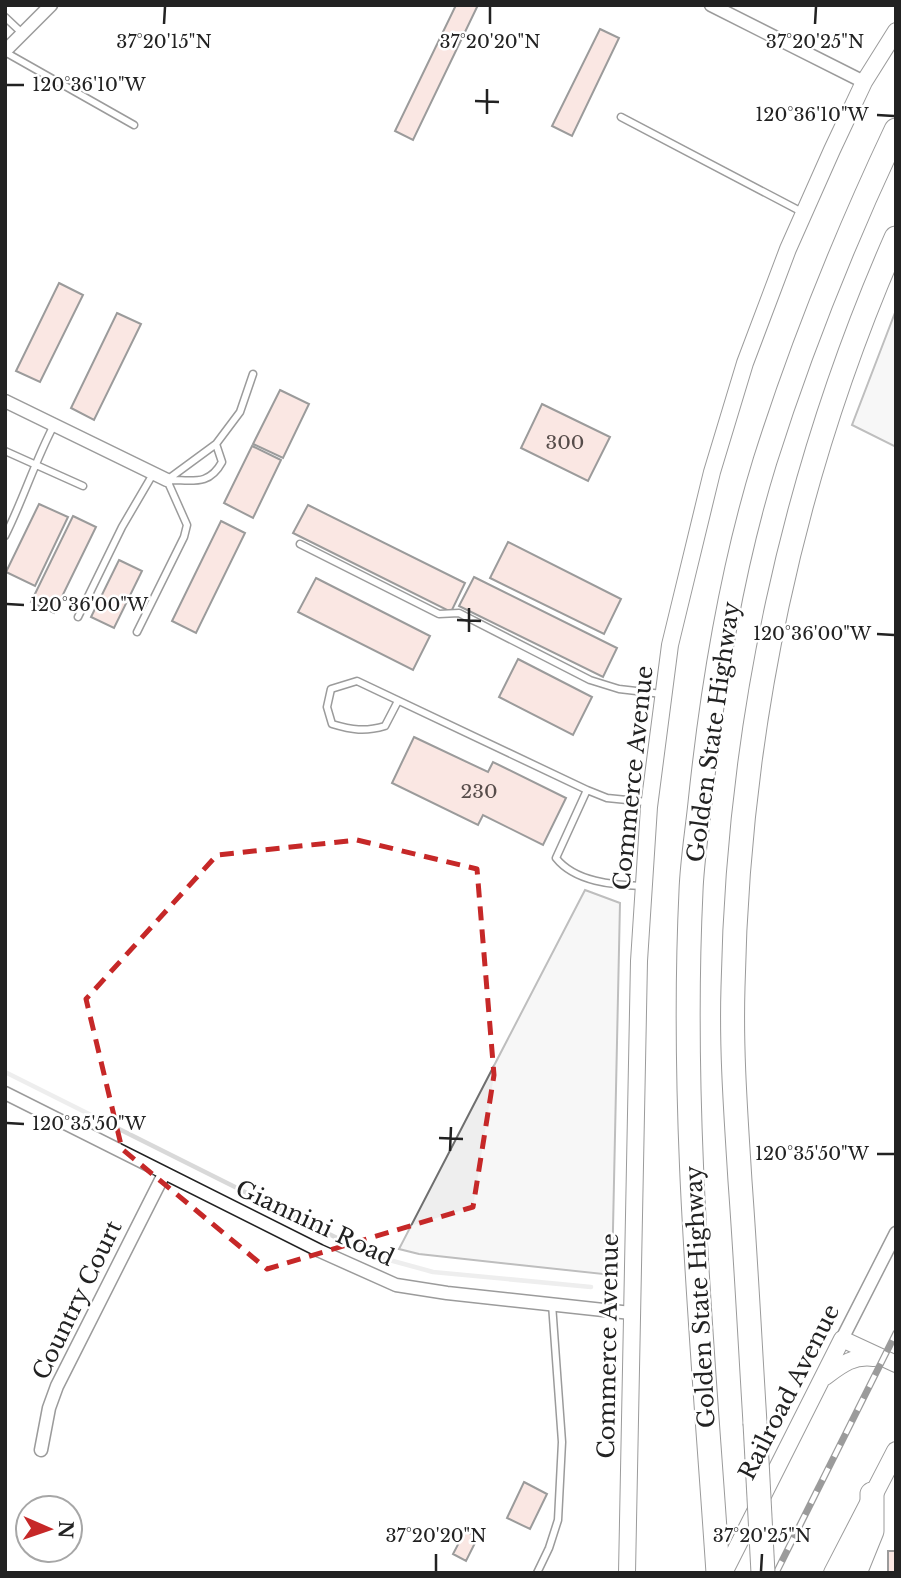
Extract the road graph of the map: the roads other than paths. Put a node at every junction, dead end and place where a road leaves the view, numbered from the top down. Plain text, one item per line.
1 (51, 5) edge
2 (711, 5) edge
3 (5, 17) edge
4 (896, 31) edge
5 (23, 33) junction
6 (5, 52) edge
7 (864, 82) junction
8 (621, 117) dead end
9 (134, 125) dead end
10 (896, 130) edge
11 (804, 213) junction
12 (896, 238) edge
13 (253, 374) dead end
14 (5, 401) edge
15 (54, 425) junction
16 (216, 444) junction
17 (5, 451) edge
18 (36, 467) junction
19 (153, 474) junction
20 (167, 480) junction
21 (83, 486) dead end
22 (5, 536) edge
23 (300, 544) dead end
24 (78, 617) dead end
25 (137, 632) dead end
26 (664, 694) junction
27 (398, 701) junction
28 (587, 790) junction
29 (649, 802) junction
30 (644, 887) junction
31 (5, 1093) edge
32 (164, 1174) junction
33 (896, 1233) edge
34 (552, 1304) junction
35 (631, 1312) junction
36 (842, 1339) junction
37 (889, 1362) edge
38 (821, 1381) junction
39 (41, 1450) dead end
40 (896, 1451) edge
41 (872, 1494) junction
42 (537, 1573) edge
43 (627, 1573) edge
44 (718, 1573) edge
45 (723, 1573) edge
46 (763, 1573) edge
47 (833, 1573) edge
48 (855, 1573) edge

1 - 5 street
2 - 7 street
3 - 5 lane
4 - 7 street, Commerce Avenue
5 - 6 street
6 - 9 lane
7 - 11 street, Commerce Avenue
8 - 11 lane
10 - 44 highway, Golden State Highway
11 - 26 street, Commerce Avenue
12 - 46 highway, Golden State Highway, bridge
13 - 16 lane
14 - 15 street
15 - 18 lane
15 - 19 street
16 - 20 lane
16 - 20 lane
17 - 18 lane
18 - 21 lane
18 - 22 lane
19 - 20 street
19 - 24 lane
20 - 25 lane
23 - 26 lane
26 - 29 street, Commerce Avenue
27 - 27 lane
27 - 28 lane
28 - 29 lane
28 - 30 lane
29 - 30 street, Commerce Avenue
30 - 35 street, Commerce Avenue
31 - 32 street, Giannini Road
32 - 34 street, Giannini Road
32 - 39 street, Country Court
33 - 36 street, Railroad Avenue
34 - 35 street, Giannini Road
34 - 42 lane
35 - 43 street, Commerce Avenue
36 - 37 street
36 - 38 street, Railroad Avenue
37 - 38 street
38 - 45 street, Railroad Avenue
40 - 41 main road
41 - 47 main road
41 - 48 highway

